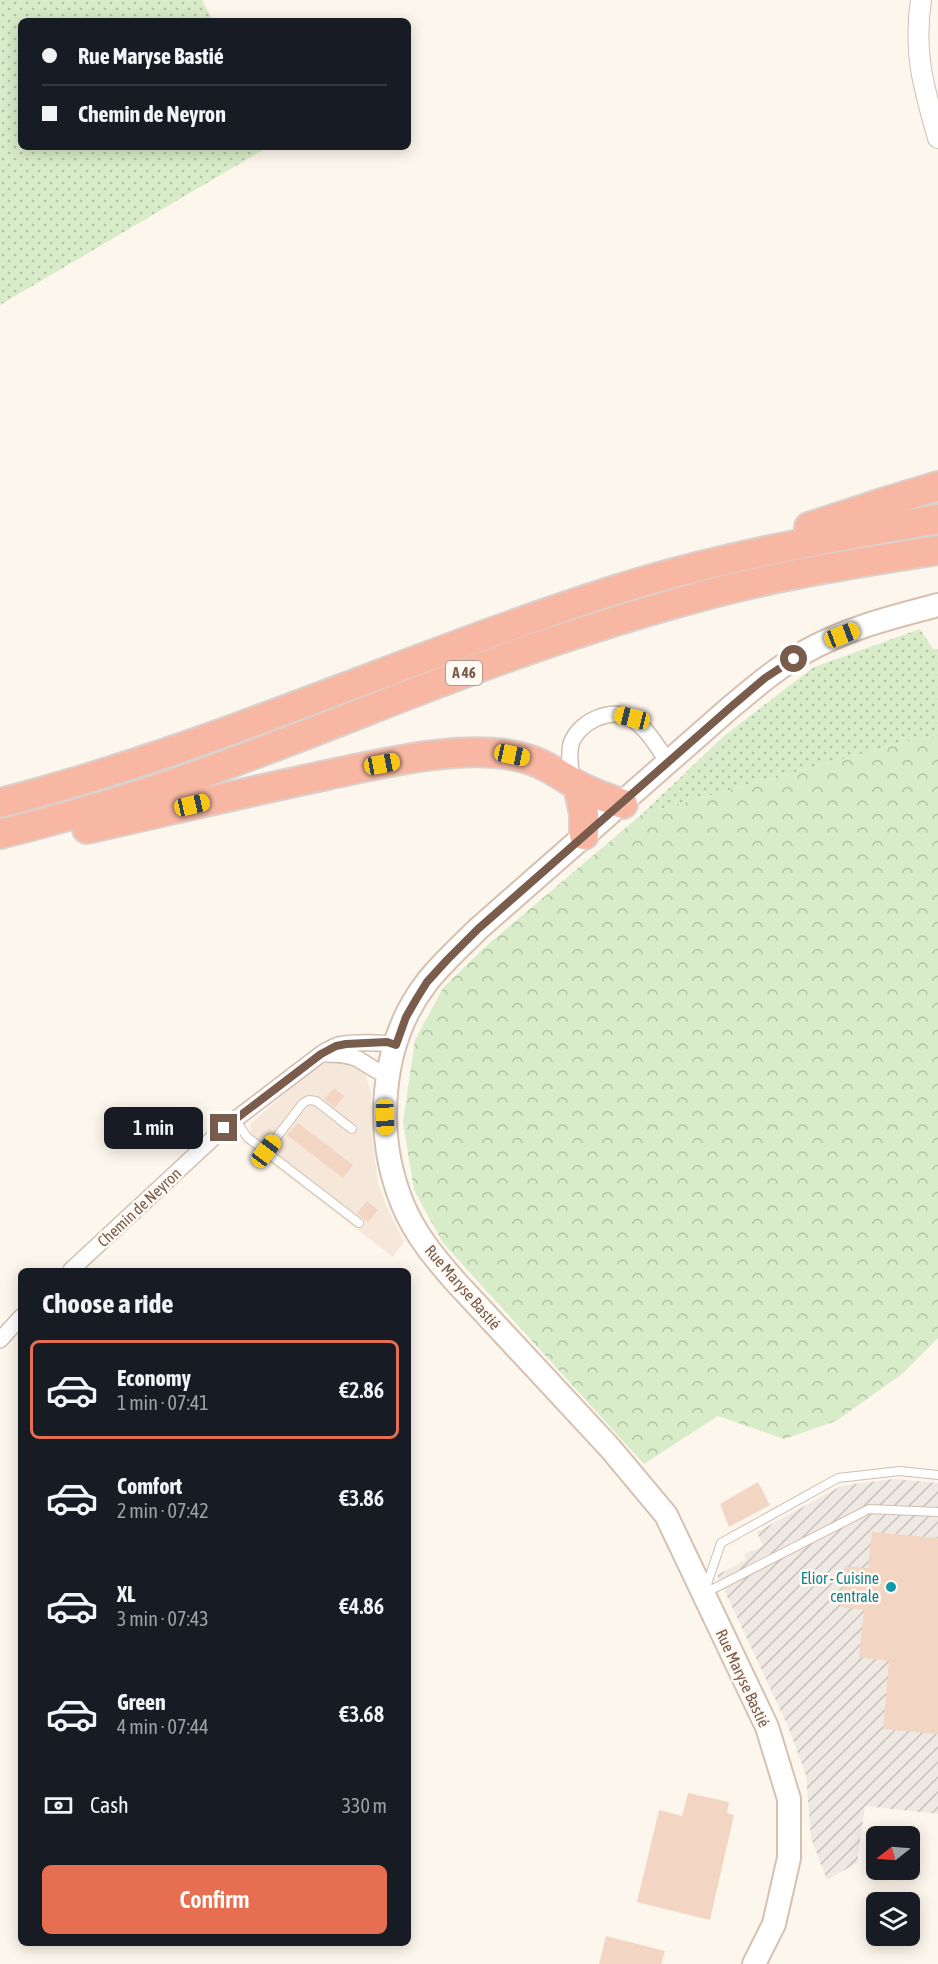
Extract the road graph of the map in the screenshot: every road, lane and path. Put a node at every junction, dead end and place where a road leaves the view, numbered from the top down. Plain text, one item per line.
1 (921, 0) edge
2 (938, 138) edge
3 (938, 486) edge
4 (938, 519) edge
5 (938, 550) edge
6 (685, 569) junction
7 (938, 604) edge
8 (938, 616) edge
9 (890, 618) junction
10 (668, 762) junction
11 (575, 784) junction
12 (0, 803) edge
13 (623, 804) junction
14 (0, 834) edge
15 (584, 835) junction
16 (0, 848) edge
17 (396, 1045) junction
18 (321, 1054) junction
19 (388, 1076) junction
20 (229, 1124) junction
21 (352, 1129) dead end
22 (266, 1151) junction
23 (359, 1222) dead end
24 (73, 1268) edge
25 (18, 1320) edge
26 (0, 1340) edge
27 (938, 1475) edge
28 (938, 1512) edge
29 (704, 1594) junction
30 (754, 1964) edge

1 - 2 street
3 - 6 highway
4 - 6 highway, A 46
5 - 14 highway, A 46
6 - 12 highway, A 46
7 - 9 main road, Rue Maryse Bastié
8 - 9 main road, Rue Maryse Bastié
9 - 10 main road, Rue Maryse Bastié
10 - 11 street
10 - 13 main road, Rue Maryse Bastié
11 - 13 highway
11 - 15 highway
11 - 16 highway
13 - 15 main road, Rue Maryse Bastié
15 - 17 main road, Rue Maryse Bastié
17 - 18 street, Chemin de Neyron
17 - 19 main road, Rue Maryse Bastié
18 - 19 street
18 - 20 street, Chemin de Neyron
19 - 29 main road, Rue Maryse Bastié
20 - 22 lane
20 - 24 street, Chemin de Neyron
21 - 22 lane
22 - 23 lane
25 - 26 street
27 - 29 lane
28 - 29 lane
29 - 30 main road, Rue Maryse Bastié

